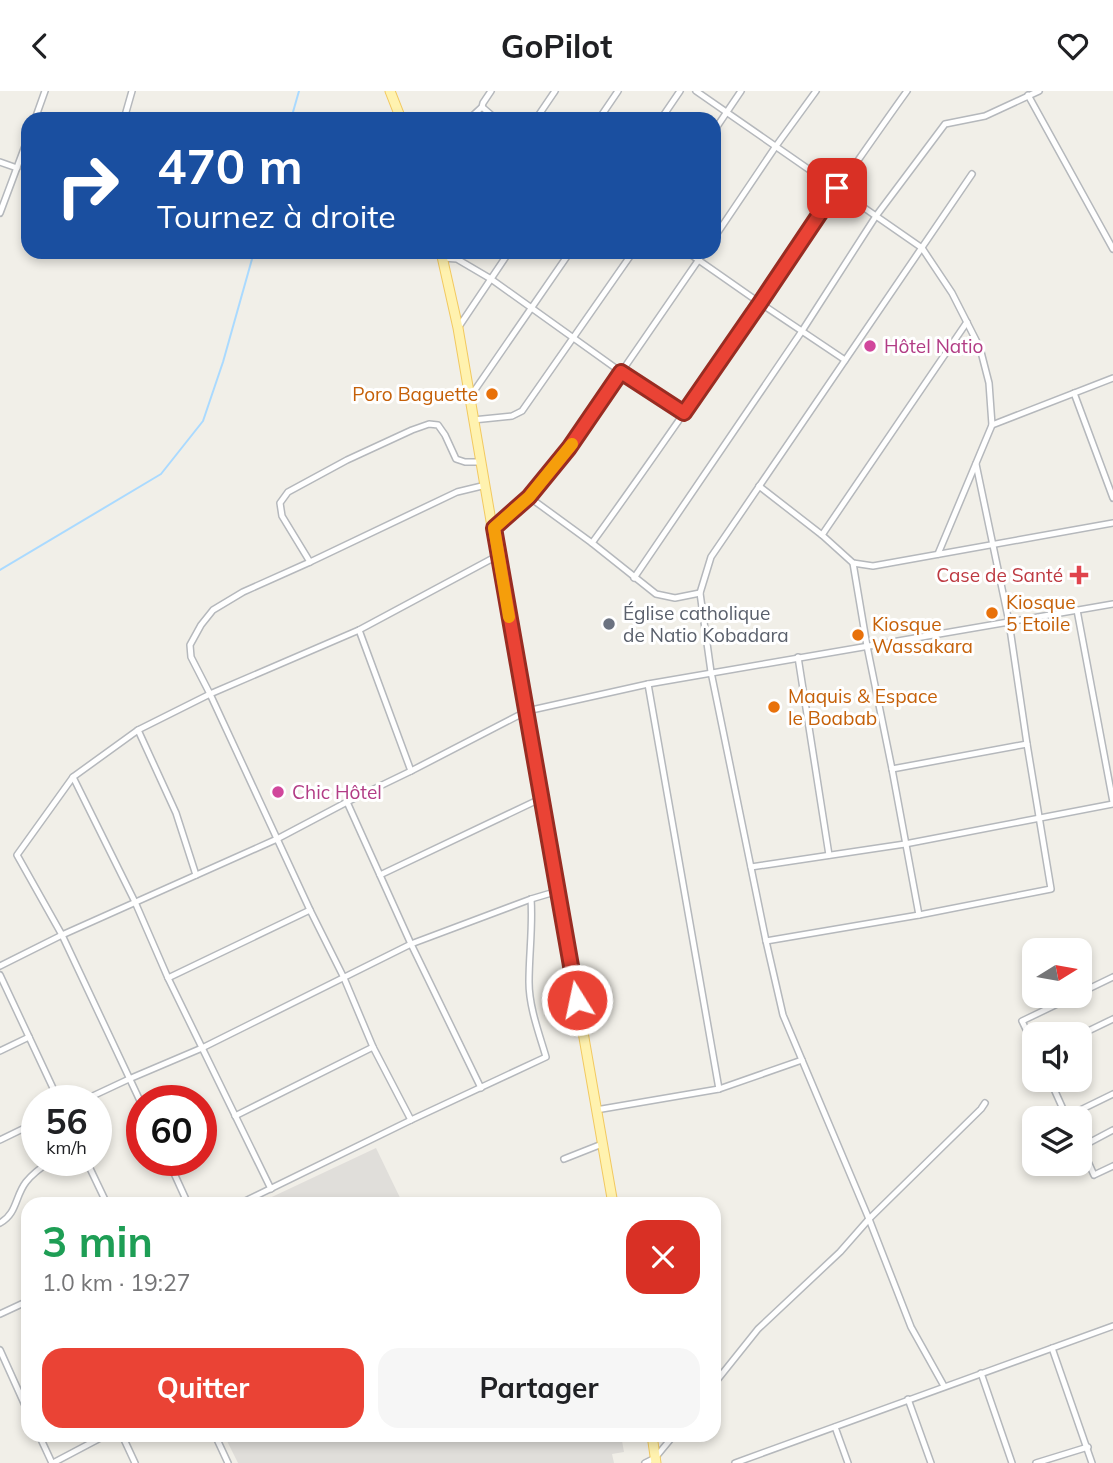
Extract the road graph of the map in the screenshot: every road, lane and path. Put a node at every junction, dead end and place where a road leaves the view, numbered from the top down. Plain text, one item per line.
1 (45, 91) edge
2 (132, 91) edge
3 (390, 91) edge
4 (491, 91) edge
5 (555, 91) edge
6 (618, 91) edge
7 (680, 91) edge
8 (696, 91) edge
9 (741, 91) edge
10 (816, 91) edge
11 (907, 91) edge
12 (1039, 91) edge
13 (1028, 95) junction
14 (482, 107) junction
15 (38, 112) edge
16 (126, 112) edge
17 (398, 112) edge
18 (477, 112) edge
19 (488, 112) edge
20 (541, 112) edge
21 (604, 112) edge
22 (666, 112) edge
23 (726, 112) junction
24 (721, 120) edge
25 (776, 146) junction
26 (21, 157) edge
27 (0, 162) edge
28 (17, 168) junction
29 (972, 174) dead end
30 (837, 188) junction
31 (0, 213) edge
32 (876, 216) junction
33 (721, 228) edge
34 (922, 248) junction
35 (1113, 249) edge
36 (443, 259) edge
37 (457, 259) edge
38 (504, 259) edge
39 (565, 259) edge
40 (628, 259) edge
41 (699, 260) joint
42 (491, 279) junction
43 (760, 303) junction
44 (531, 309) junction
45 (967, 323) junction
46 (458, 328) junction
47 (802, 331) junction
48 (573, 337) junction
49 (845, 360) junction
50 (621, 372) junction
51 (1113, 378) edge
52 (1074, 393) junction
53 (469, 398) junction
54 (684, 413) junction
55 (473, 420) junction
56 (992, 425) junction
57 (481, 461) junction
58 (976, 464) junction
59 (486, 485) junction
60 (759, 486) junction
61 (529, 497) junction
62 (1113, 498) edge
63 (1113, 523) edge
64 (494, 528) junction
65 (822, 535) junction
66 (592, 543) junction
67 (992, 545) junction
68 (938, 554) junction
69 (497, 556) junction
70 (310, 562) junction
71 (853, 563) junction
72 (634, 578) junction
73 (700, 593) junction
74 (1113, 604) edge
75 (1077, 610) junction
76 (1009, 622) junction
77 (359, 629) junction
78 (867, 646) junction
79 (798, 657) junction
80 (711, 672) junction
81 (648, 684) junction
82 (210, 694) junction
83 (527, 711) junction
84 (138, 730) junction
85 (1027, 744) junction
86 (892, 769) junction
87 (411, 771) junction
88 (73, 777) junction
89 (542, 798) junction
90 (347, 802) junction
91 (1113, 803) edge
92 (1039, 817) junction
93 (277, 839) junction
94 (905, 844) junction
95 (829, 855) junction
96 (751, 867) junction
97 (196, 875) junction
98 (380, 875) junction
99 (558, 891) junction
100 (531, 899) junction
101 (135, 902) junction
102 (310, 910) junction
103 (919, 915) junction
104 (62, 935) junction
105 (766, 941) junction
106 (411, 944) junction
107 (0, 966) edge
108 (0, 975) edge
109 (1113, 977) edge
110 (168, 978) junction
111 (344, 978) junction
112 (1092, 987) edge
113 (1050, 1008) edge
114 (1113, 1019) edge
115 (1023, 1022) edge
116 (1092, 1029) edge
117 (29, 1037) junction
118 (373, 1047) junction
119 (202, 1048) junction
120 (0, 1051) edge
121 (802, 1060) junction
122 (129, 1079) junction
123 (51, 1085) edge
124 (132, 1085) edge
125 (112, 1087) edge
126 (481, 1087) junction
127 (719, 1089) junction
128 (1113, 1094) edge
129 (985, 1103) dead end
130 (1090, 1106) edge
131 (596, 1110) junction
132 (235, 1115) junction
133 (411, 1120) junction
134 (21, 1130) edge
135 (1113, 1130) edge
136 (0, 1140) edge
137 (1092, 1140) edge
138 (602, 1144) junction
139 (564, 1159) dead end
140 (1113, 1166) edge
141 (1092, 1171) edge
142 (32, 1176) edge
143 (94, 1176) edge
144 (175, 1176) edge
145 (271, 1189) junction
146 (104, 1197) edge
147 (185, 1197) edge
148 (254, 1197) edge
149 (612, 1197) edge
150 (869, 1219) junction
151 (0, 1223) edge
152 (21, 1304) edge
153 (0, 1314) edge
154 (1113, 1326) edge
155 (1052, 1348) junction
156 (0, 1350) edge
157 (981, 1373) junction
158 (721, 1375) edge
159 (944, 1386) junction
160 (19, 1391) joint
161 (21, 1396) edge
162 (908, 1399) junction
163 (835, 1427) junction
164 (42, 1442) edge
165 (92, 1442) edge
166 (125, 1442) edge
167 (218, 1442) edge
168 (653, 1442) edge
169 (669, 1442) edge
170 (1088, 1447) junction
171 (656, 1461) edge
172 (52, 1463) edge
173 (135, 1463) edge
174 (228, 1463) edge
175 (645, 1463) edge
176 (735, 1463) edge
177 (848, 1463) edge
178 (931, 1463) edge
179 (1012, 1463) edge
180 (1036, 1463) edge
181 (1092, 1463) edge

1 - 15 street
2 - 16 street
3 - 17 main road
4 - 14 street
5 - 20 street
6 - 21 street
7 - 22 street
8 - 23 street
9 - 23 street
10 - 25 street
11 - 30 street
12 - 13 street
13 - 32 street
13 - 35 street
14 - 18 street
14 - 19 street
23 - 24 street
23 - 25 street
25 - 30 street
25 - 33 street
26 - 28 street
27 - 28 street
28 - 31 street
29 - 34 street
30 - 32 street
30 - 43 street
32 - 34 street
32 - 47 street
34 - 45 street
34 - 49 street
36 - 46 main road
37 - 42 street
38 - 42 street
39 - 44 street
40 - 48 street
41 - 43 street
41 - 50 street
42 - 44 street
42 - 46 street
43 - 47 street
43 - 54 street
44 - 48 street
44 - 53 street
45 - 56 street
45 - 65 street
46 - 53 main road
47 - 49 street
47 - 72 street
48 - 50 street
48 - 55 street
49 - 60 street
50 - 54 street
50 - 61 street
51 - 52 street
52 - 56 street
52 - 62 street
53 - 55 main road
54 - 66 street
55 - 57 main road
56 - 58 street
57 - 59 main road
57 - 70 street
58 - 67 street
58 - 68 street
59 - 64 main road
59 - 70 street
60 - 65 street
60 - 73 street
61 - 64 street
61 - 66 street
63 - 67 street
64 - 69 main road
65 - 71 street
66 - 72 street
67 - 68 street
67 - 76 street
68 - 71 street
69 - 77 street
69 - 83 main road
70 - 82 street
71 - 78 street
72 - 73 street
73 - 80 street
74 - 75 street
75 - 76 street
75 - 91 street
76 - 78 street
76 - 85 street
77 - 82 street
77 - 87 street
78 - 79 street
78 - 86 street
79 - 80 street
79 - 95 street
80 - 81 street
80 - 96 street
81 - 83 street
81 - 127 street
82 - 84 street
82 - 93 street
83 - 87 street
83 - 89 main road
84 - 88 street
84 - 97 street
85 - 86 street
85 - 92 street
86 - 94 street
87 - 90 street
88 - 101 street
88 - 104 street
89 - 98 street
89 - 99 main road
90 - 93 street
90 - 98 street
91 - 92 street
92 - 94 street
92 - 103 street
93 - 97 street
93 - 102 street
94 - 95 street
94 - 103 street
95 - 96 street
96 - 105 street
97 - 101 street
98 - 106 street
99 - 100 street
99 - 131 main road
100 - 106 street
100 - 126 street
101 - 104 street
101 - 110 street
102 - 110 street
102 - 111 street
103 - 105 street
104 - 107 street
104 - 122 street
105 - 121 street
106 - 111 street
106 - 126 street
108 - 117 street
109 - 112 street
110 - 119 street
111 - 118 street
111 - 119 street
113 - 115 street
114 - 116 street
117 - 120 street
117 - 123 street
118 - 132 street
118 - 133 street
119 - 122 street
119 - 132 street
121 - 127 street
121 - 150 street
122 - 124 street
122 - 125 street
126 - 133 street
127 - 131 street
128 - 130 street
129 - 150 street
131 - 138 main road
132 - 145 street
133 - 145 street
134 - 136 street
135 - 137 street
138 - 139 street
138 - 149 main road
140 - 141 street
142 - 151 street
143 - 146 street
144 - 147 street
145 - 148 street
150 - 158 street
150 - 159 street
152 - 153 street
154 - 155 street
155 - 157 street
155 - 170 street
156 - 160 street
157 - 159 street
157 - 179 street
159 - 162 street
160 - 161 street
162 - 163 street
162 - 178 street
163 - 176 street
163 - 177 street
164 - 172 street
165 - 172 street
166 - 173 street
167 - 174 street
168 - 171 main road
169 - 171 street
170 - 180 street
170 - 181 street
171 - 175 street

